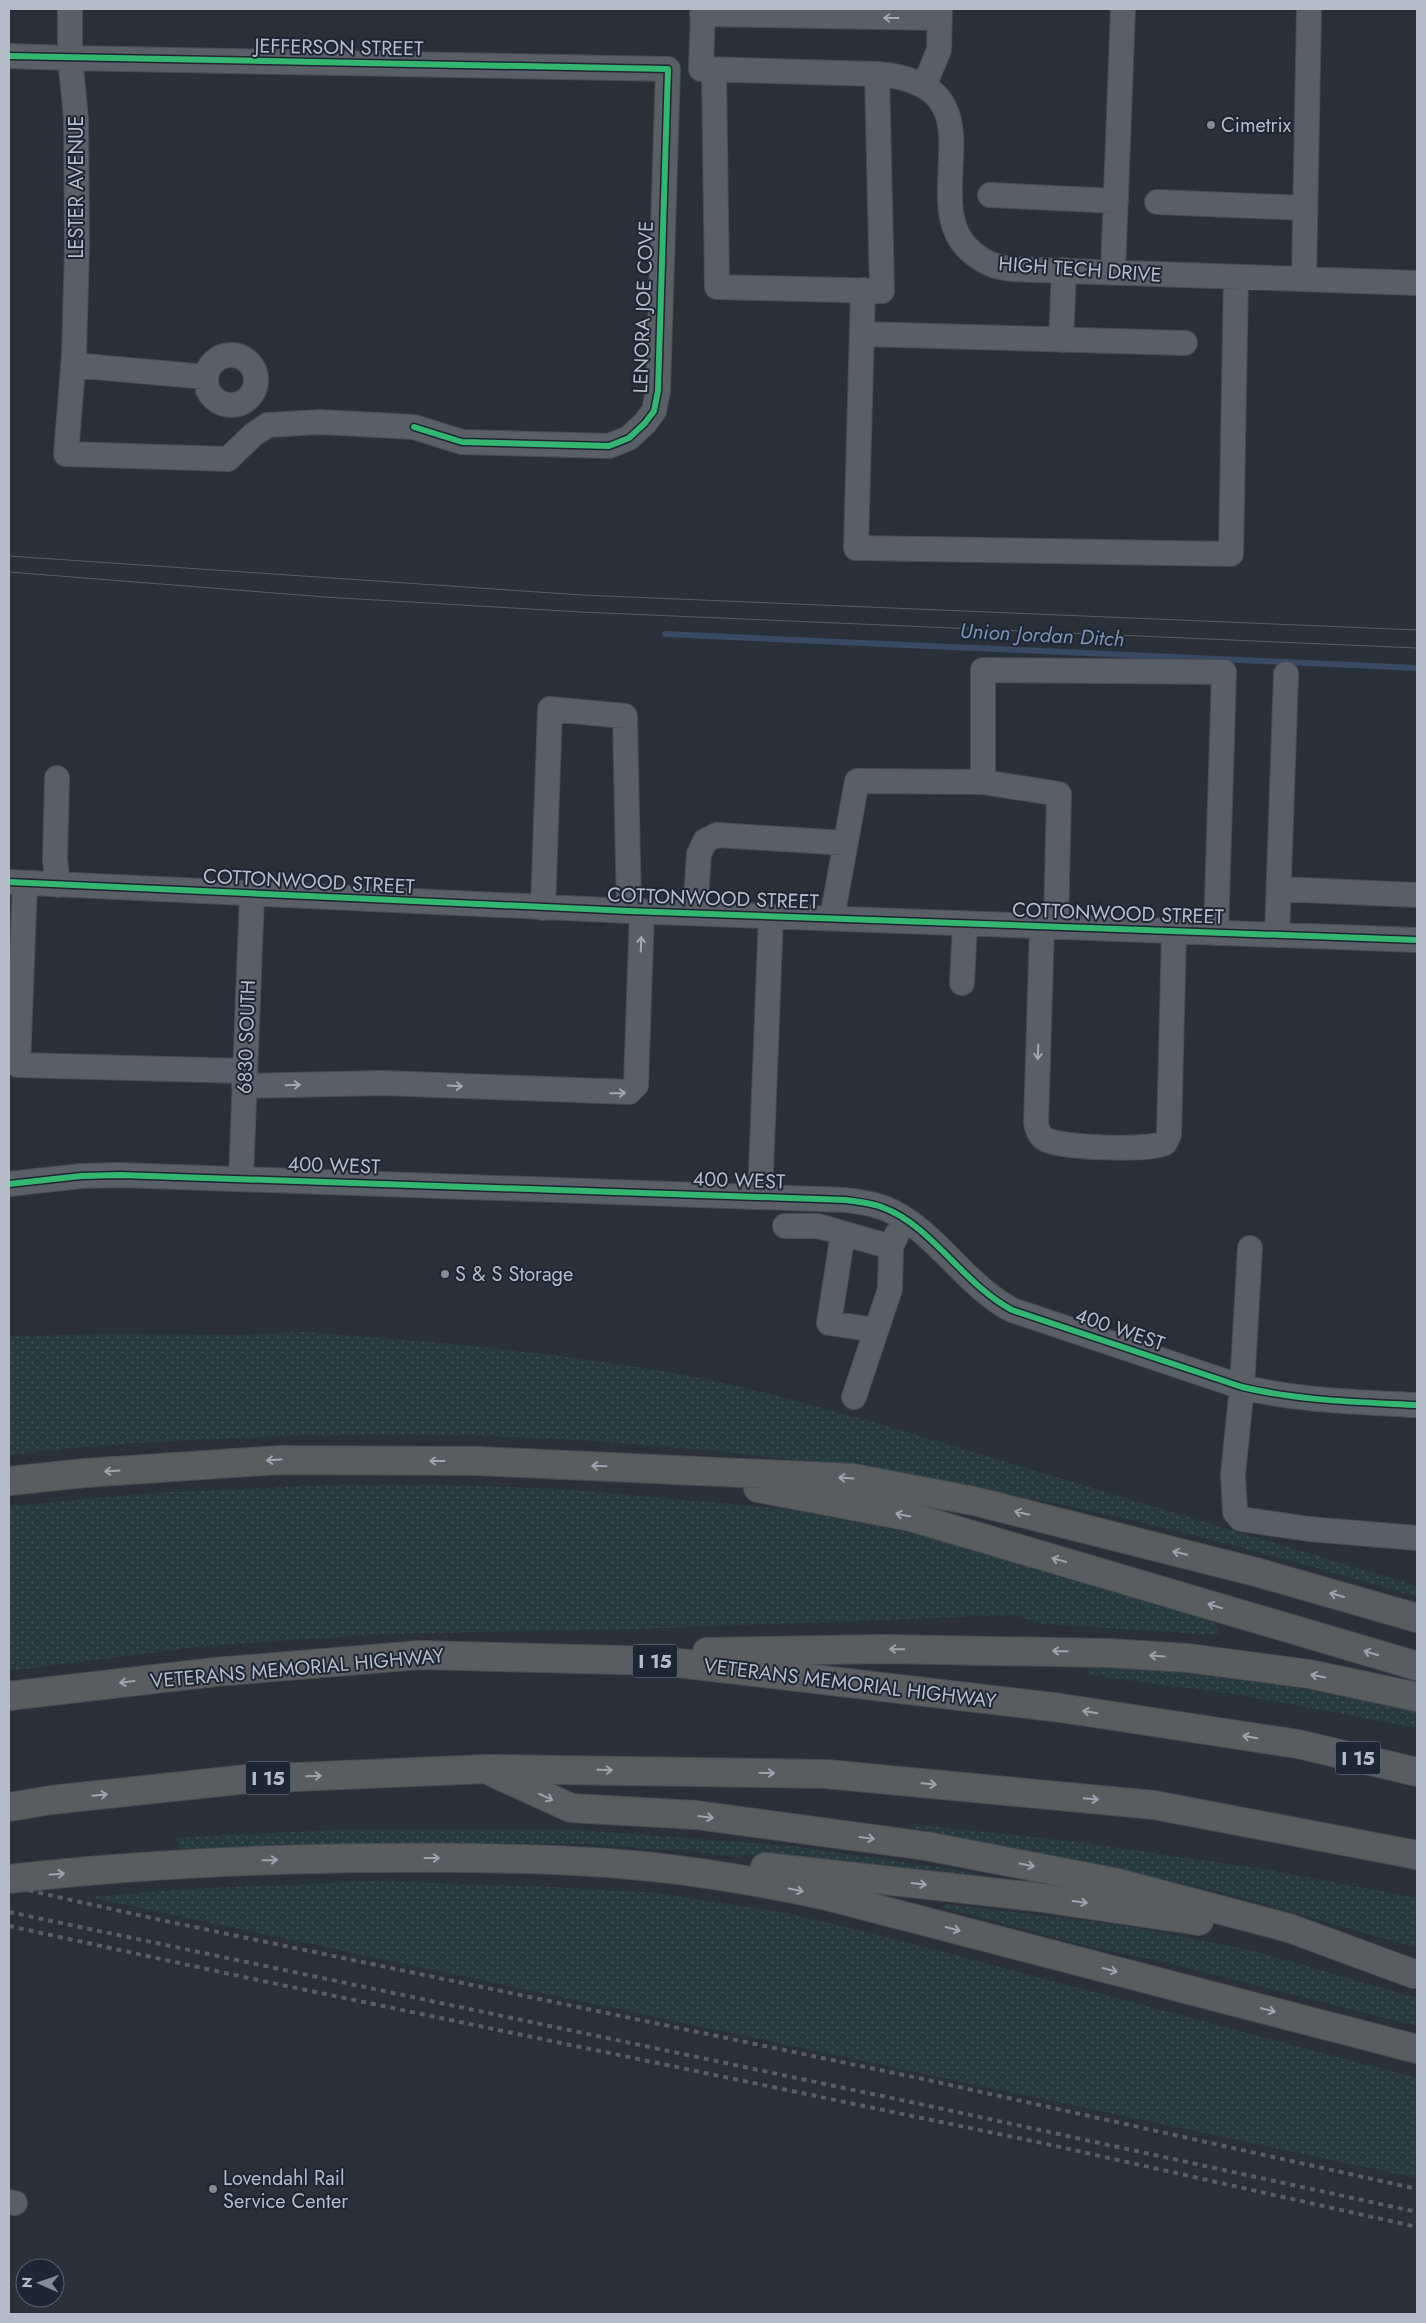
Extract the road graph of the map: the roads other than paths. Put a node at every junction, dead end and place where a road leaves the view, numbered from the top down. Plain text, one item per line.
1 (70, 9) edge
2 (1123, 9) edge
3 (1309, 9) edge
4 (702, 11) edge
5 (940, 13) edge
6 (9, 56) edge
7 (70, 58) junction
8 (668, 69) joint
9 (707, 69) junction
10 (877, 74) junction
11 (924, 86) junction
12 (990, 194) dead end
13 (1116, 201) junction
14 (1157, 202) dead end
15 (1305, 208) junction
16 (1064, 270) junction
17 (1113, 272) junction
18 (1236, 277) junction
19 (1304, 279) junction
20 (1417, 283) edge
21 (863, 290) junction
22 (862, 334) junction
23 (1061, 340) junction
24 (1185, 343) dead end
25 (72, 365) junction
26 (206, 377) junction
27 (237, 404) junction
28 (246, 441) junction
29 (1286, 674) dead end
30 (57, 778) dead end
31 (983, 782) junction
32 (846, 843) junction
33 (17, 883) edge
34 (58, 885) junction
35 (1278, 889) junction
36 (252, 895) junction
37 (1417, 895) edge
38 (543, 908) junction
39 (635, 911) junction
40 (695, 913) junction
41 (772, 916) junction
42 (832, 918) junction
43 (965, 924) junction
44 (1049, 926) junction
45 (1174, 931) junction
46 (1216, 933) junction
47 (1277, 935) junction
48 (1417, 940) edge
49 (962, 983) dead end
50 (245, 1079) junction
51 (242, 1178) junction
52 (9, 1184) edge
53 (760, 1197) junction
54 (905, 1219) junction
55 (785, 1226) dead end
56 (843, 1233) junction
57 (891, 1247) junction
58 (1250, 1248) dead end
59 (876, 1330) junction
60 (1242, 1387) junction
61 (854, 1397) dead end
62 (1417, 1405) edge
63 (648, 1468) junction
64 (9, 1481) edge
65 (1417, 1538) edge
66 (1417, 1618) edge
67 (420, 1655) junction
68 (1417, 1666) edge
69 (9, 1696) edge
70 (1417, 1697) edge
71 (486, 1769) junction
72 (1417, 1772) edge
73 (9, 1807) edge
74 (1417, 1855) edge
75 (609, 1863) junction
76 (9, 1879) edge
77 (1416, 1974) edge
78 (1417, 2049) edge

1 - 7 street, LESTER AVENUE
2 - 13 street
3 - 15 street
5 -> 4 street
4 - 9 street
5 - 11 street
6 - 7 street, JEFFERSON STREET
7 - 8 street, JEFFERSON STREET
7 - 25 street, LESTER AVENUE
8 - 28 street, LENORA JOE COVE
9 - 10 street, HIGH TECH DRIVE
9 - 21 street
10 - 11 street, HIGH TECH DRIVE
10 - 21 street
11 - 16 street, HIGH TECH DRIVE
12 - 13 street
13 - 17 street
14 - 15 street
15 - 19 street
16 - 17 street, HIGH TECH DRIVE
16 - 23 street
17 - 18 street, HIGH TECH DRIVE
18 - 19 street, HIGH TECH DRIVE
18 - 22 street
19 - 20 street, HIGH TECH DRIVE
21 - 22 street
22 - 23 street
23 - 24 street
25 - 26 street
25 - 28 street, LESTER AVENUE
26 - 27 street
26 - 27 street
27 - 28 street
29 - 35 street
30 - 34 street
31 - 32 street
31 - 44 street
31 - 46 street
32 - 40 street
32 - 42 street
33 - 34 street, COTTONWOOD STREET
33 - 50 street
34 - 36 street, COTTONWOOD STREET
35 - 37 street
35 - 47 street
36 - 38 street, COTTONWOOD STREET
36 - 50 street, 6830 SOUTH
38 - 39 street, COTTONWOOD STREET
38 - 39 street
39 - 40 street, COTTONWOOD STREET
50 -> 39 street
40 - 41 street, COTTONWOOD STREET
41 - 42 street, COTTONWOOD STREET
41 - 53 street
42 - 43 street, COTTONWOOD STREET
43 - 44 street, COTTONWOOD STREET
43 - 49 street
44 - 45 street, COTTONWOOD STREET
44 -> 45 street
45 - 46 street, COTTONWOOD STREET
46 - 47 street, COTTONWOOD STREET
47 - 48 street, COTTONWOOD STREET
50 - 51 street, 6830 SOUTH
51 - 52 street, 400 WEST
51 - 53 street, 400 WEST
53 - 54 street, 400 WEST
54 - 57 street
54 - 60 street, 400 WEST
55 - 56 street
56 - 57 street
56 - 59 street
57 - 59 street
58 - 60 street
59 - 61 street
60 - 62 street, 400 WEST
60 - 65 street
63 -> 64 highway
66 -> 63 highway
68 -> 63 highway
67 -> 69 highway, VETERANS MEMORIAL HIGHWAY / I 15
70 -> 67 highway
72 -> 67 highway, VETERANS MEMORIAL HIGHWAY / I 15
73 -> 71 highway, I 15
71 -> 74 highway, I 15
71 -> 77 highway
76 -> 75 highway
75 -> 77 highway
75 -> 78 highway

